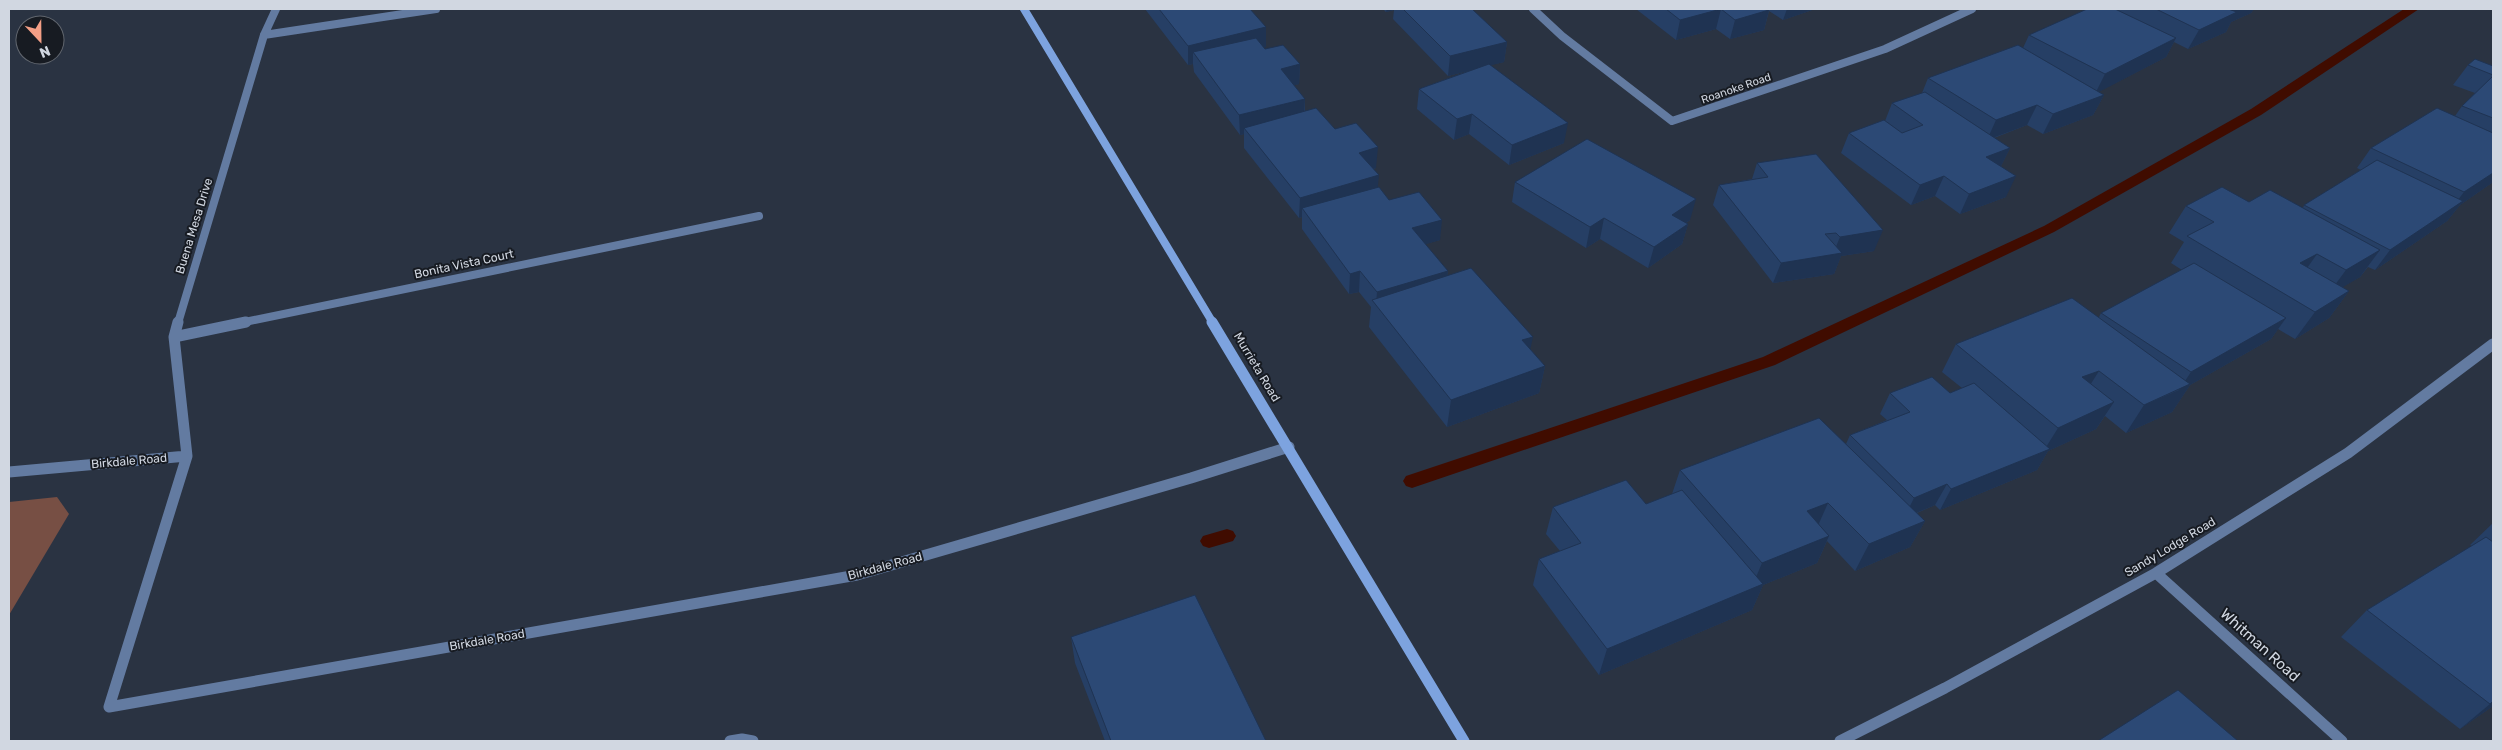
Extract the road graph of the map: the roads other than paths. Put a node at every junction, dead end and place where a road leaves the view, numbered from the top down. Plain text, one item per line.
1 (276, 9) edge
2 (436, 9) edge
3 (1024, 9) edge
4 (1533, 9) edge
5 (1972, 9) edge
6 (264, 35) junction
7 (759, 216) dead end
8 (174, 337) junction
9 (2493, 344) edge
10 (1289, 447) junction
11 (187, 456) junction
12 (9, 472) edge
13 (2156, 573) junction
14 (730, 741) edge
15 (753, 741) edge
16 (1464, 741) edge
17 (1840, 741) edge
18 (2342, 741) edge

1 - 6 street, Buena Mesa Drive
2 - 6 street
3 - 10 main road, Murrieta Road
4 - 5 street, Roanoke Road
6 - 8 street, Buena Mesa Drive
7 - 8 street, Bonita Vista Court
8 - 11 street, Buena Mesa Drive
9 - 13 street, Sandy Lodge Road
10 - 11 street, Birkdale Road
10 - 16 main road, Murrieta Road
11 - 12 street, Birkdale Road
13 - 17 street, Sandy Lodge Road
13 - 18 street, Whitman Road
14 - 15 street

